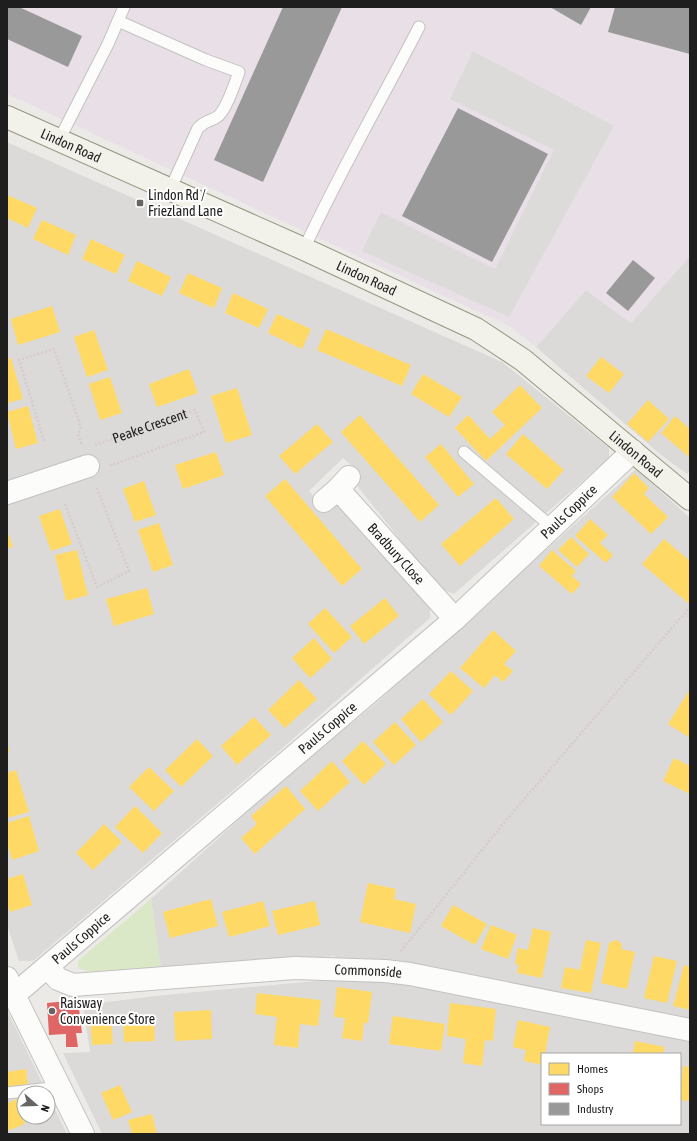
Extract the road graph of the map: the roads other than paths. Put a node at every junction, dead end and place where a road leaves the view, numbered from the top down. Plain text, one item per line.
1 (124, 7) edge
2 (118, 21) junction
3 (419, 27) dead end
4 (7, 117) edge
5 (59, 140) junction
6 (170, 190) junction
7 (304, 249) junction
8 (633, 450) junction
9 (464, 452) dead end
10 (95, 460) road end
11 (337, 489) dead end
12 (7, 493) edge
13 (690, 499) edge
14 (552, 527) junction
15 (455, 619) junction
16 (48, 968) junction
17 (11, 987) edge
18 (690, 1030) edge
19 (60, 1087) junction
20 (7, 1094) edge
21 (83, 1134) edge

1 - 2 lane
2 - 5 lane
2 - 6 lane
3 - 7 lane
4 - 5 main road, Lindon Road
5 - 6 main road, Lindon Road
6 - 7 main road, Lindon Road
7 - 8 main road, Lindon Road
8 - 13 main road, Lindon Road
8 - 14 street, Pauls Coppice
9 - 14 lane
10 - 12 street
11 - 15 street, Bradbury Close
14 - 15 street, Pauls Coppice
15 - 16 street, Pauls Coppice
16 - 17 street, Pauls Coppice
16 - 18 street, Commonside
17 - 19 street
19 - 20 lane
19 - 21 street

